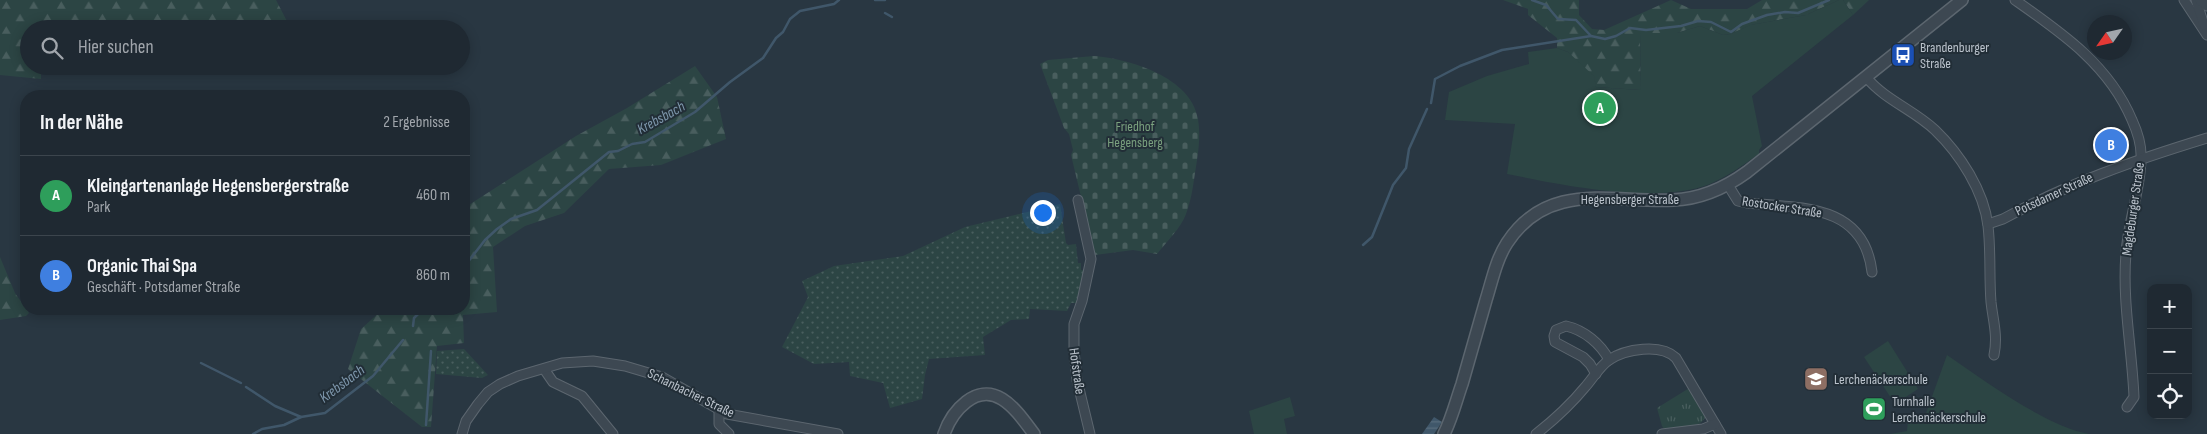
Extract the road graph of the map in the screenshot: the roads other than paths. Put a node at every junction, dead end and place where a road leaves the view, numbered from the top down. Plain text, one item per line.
1 (1962, 0) edge
2 (2015, 0) edge
3 (2184, 0) edge
4 (2198, 0) edge
5 (2207, 6) edge
6 (2207, 35) edge
7 (1866, 77) junction
8 (2207, 138) edge
9 (2141, 158) junction
10 (1728, 185) junction
11 (1078, 200) dead end
12 (1988, 224) junction
13 (1872, 272) dead end
14 (1994, 354) dead end
15 (1609, 360) junction
16 (544, 369) junction
17 (1596, 374) junction
18 (2127, 407) dead end
19 (718, 410) junction
20 (1715, 424) junction
21 (462, 434) edge
22 (613, 434) edge
23 (729, 434) edge
24 (838, 434) edge
25 (944, 434) edge
26 (1034, 434) edge
27 (1090, 434) edge
28 (1444, 434) edge
29 (1536, 434) edge
30 (1662, 434) edge
31 (1721, 434) edge

1 - 7 street, Hegensberger Straße
2 - 9 street, Magdeburger Straße
3 - 6 street
4 - 5 street
4 - 6 street
7 - 10 street, Hegensberger Straße
7 - 12 street
8 - 9 street, Potsdamer Straße
9 - 12 street, Potsdamer Straße
9 - 18 street, Magdeburger Straße
10 - 13 street, Rostocker Straße
10 - 28 street, Hegensberger Straße
11 - 27 street, Hofstraße
12 - 14 street
15 - 17 street
15 - 17 street
15 - 20 street
16 - 19 street, Schanbacher Straße
16 - 21 street, Schanbacher Straße
16 - 22 street
17 - 29 street
19 - 23 street
19 - 24 street, Schanbacher Straße
20 - 30 street
20 - 31 street
25 - 26 street

